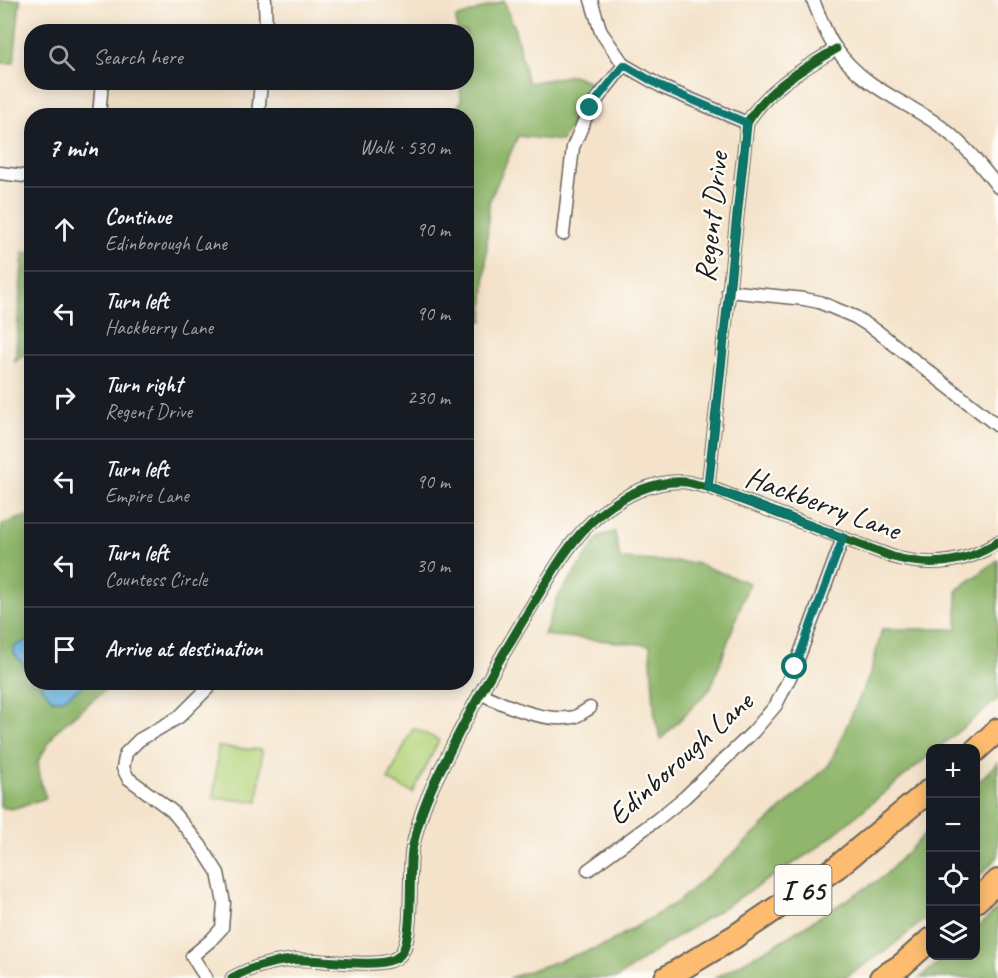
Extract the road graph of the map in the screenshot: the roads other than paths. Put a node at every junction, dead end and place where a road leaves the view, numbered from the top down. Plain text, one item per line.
1 (265, 0) edge
2 (591, 0) edge
3 (813, 0) edge
4 (266, 24) edge
5 (836, 49) junction
6 (624, 65) junction
7 (101, 90) edge
8 (260, 90) edge
9 (100, 108) edge
10 (259, 108) edge
11 (747, 123) junction
12 (0, 173) edge
13 (24, 176) edge
14 (998, 188) edge
15 (563, 234) dead end
16 (728, 291) junction
17 (998, 426) edge
18 (708, 487) junction
19 (843, 538) junction
20 (998, 542) edge
21 (206, 690) edge
22 (480, 693) junction
23 (591, 708) dead end
24 (998, 730) edge
25 (980, 746) edge
26 (926, 793) edge
27 (588, 870) dead end
28 (998, 881) edge
29 (980, 897) edge
30 (926, 944) edge
31 (206, 978) edge
32 (232, 978) edge
33 (666, 978) edge
34 (881, 978) edge

1 - 4 street
2 - 6 street
3 - 5 street
5 - 11 street, Regent Drive
5 - 14 street
6 - 11 street
6 - 15 street
7 - 9 street
8 - 10 street
11 - 16 street, Regent Drive
12 - 13 street
16 - 17 street
16 - 18 street, Regent Drive
18 - 19 street, Hackberry Lane
18 - 22 street, Hackberry Lane
19 - 20 street, Hackberry Lane
19 - 27 street, Edinborough Lane
21 - 31 street
22 - 23 street
22 - 32 street, Hackberry Lane
24 - 25 highway
26 - 33 highway, I 65
28 - 29 highway
30 - 34 highway

